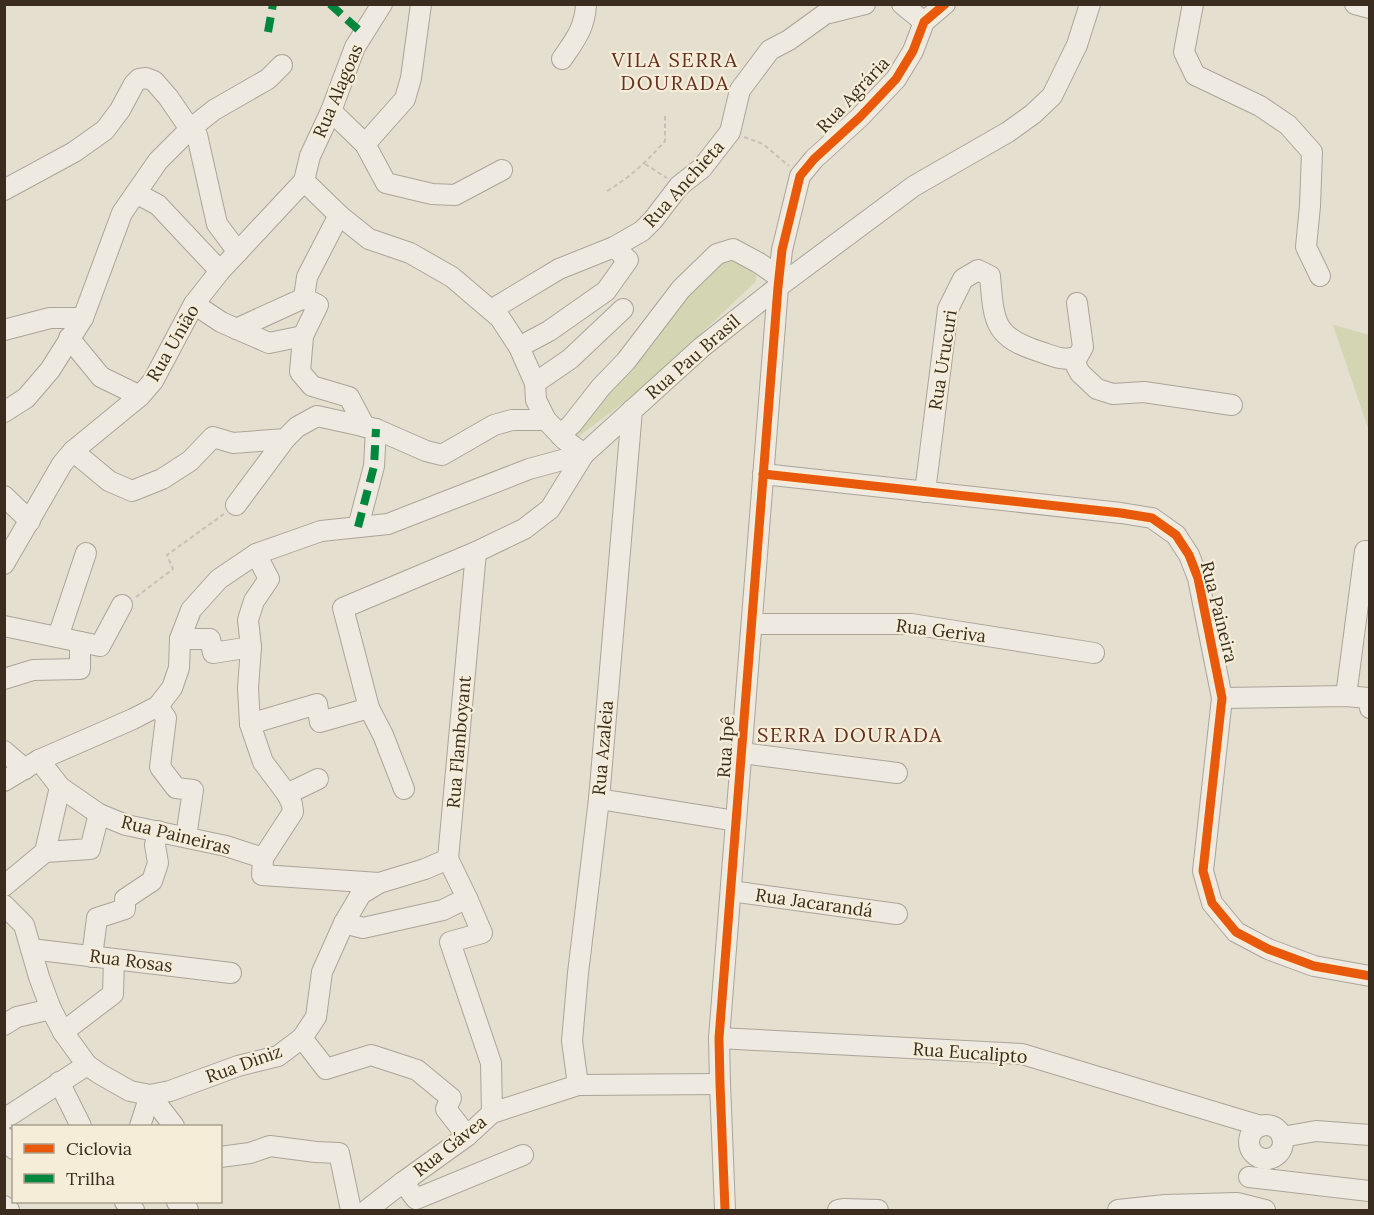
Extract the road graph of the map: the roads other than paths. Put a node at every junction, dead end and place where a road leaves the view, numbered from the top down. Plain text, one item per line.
1 (382, 4) edge
2 (421, 4) edge
3 (586, 4) edge
4 (865, 4) edge
5 (902, 4) edge
6 (945, 4) edge
7 (1090, 4) edge
8 (1193, 4) edge
9 (1355, 4) edge
10 (1370, 8) edge
11 (924, 22) junction
12 (562, 59) dead end
13 (282, 65) dead end
14 (331, 111) junction
15 (189, 129) junction
16 (365, 144) junction
17 (502, 170) dead end
18 (800, 176) joint
19 (304, 181) junction
20 (4, 190) edge
21 (136, 193) junction
22 (339, 215) junction
23 (614, 247) junction
24 (237, 252) junction
25 (220, 272) junction
26 (1320, 276) dead end
27 (779, 282) junction
28 (304, 298) junction
29 (1077, 303) dead end
30 (194, 304) junction
31 (623, 309) dead end
32 (491, 310) junction
33 (83, 318) junction
34 (236, 329) junction
35 (4, 330) edge
36 (303, 336) junction
37 (69, 338) junction
38 (519, 347) junction
39 (1072, 358) junction
40 (534, 382) junction
41 (140, 396) junction
42 (1232, 405) dead end
43 (632, 410) junction
44 (4, 412) edge
45 (370, 428) junction
46 (553, 428) junction
47 (285, 439) junction
48 (74, 451) junction
49 (584, 454) junction
50 (763, 474) junction
51 (925, 492) junction
52 (4, 496) edge
53 (236, 505) road end
54 (30, 521) junction
55 (358, 527) junction
56 (476, 552) junction
57 (1370, 552) edge
58 (86, 553) dead end
59 (256, 554) junction
60 (4, 564) edge
61 (122, 605) road end
62 (752, 624) junction
63 (4, 626) edge
64 (58, 637) junction
65 (180, 639) junction
66 (80, 642) junction
67 (251, 647) junction
68 (1094, 653) dead end
69 (4, 679) edge
70 (1346, 696) junction
71 (1222, 698) junction
72 (1369, 701) edge
73 (158, 706) junction
74 (369, 708) junction
75 (250, 724) junction
76 (4, 751) edge
77 (742, 753) junction
78 (32, 764) junction
79 (897, 773) dead end
80 (318, 779) dead end
81 (4, 781) edge
82 (60, 787) junction
83 (404, 789) dead end
84 (287, 794) junction
85 (599, 800) junction
86 (99, 814) junction
87 (736, 820) junction
88 (158, 831) junction
89 (186, 837) junction
90 (45, 852) junction
91 (263, 858) junction
92 (448, 859) junction
93 (379, 883) junction
94 (4, 886) edge
95 (731, 891) junction
96 (467, 898) junction
97 (4, 905) edge
98 (897, 914) dead end
99 (344, 923) junction
100 (31, 949) junction
101 (92, 957) junction
102 (114, 959) junction
103 (231, 974) dead end
104 (1370, 976) edge
105 (51, 1010) junction
106 (4, 1025) edge
107 (63, 1032) junction
108 (302, 1038) junction
109 (720, 1038) junction
110 (87, 1065) junction
111 (59, 1082) junction
112 (720, 1084) junction
113 (578, 1085) junction
114 (150, 1095) junction
115 (492, 1113) junction
116 (4, 1119) edge
117 (80, 1125) edge
118 (140, 1125) edge
119 (173, 1125) edge
120 (1370, 1135) edge
121 (467, 1136) junction
122 (1282, 1137) junction
123 (1256, 1142) junction
124 (523, 1155) dead end
125 (222, 1157) edge
126 (1249, 1177) junction
127 (403, 1182) junction
128 (1369, 1191) edge
129 (419, 1205) edge
130 (4, 1206) edge
131 (1235, 1207) edge
132 (9, 1210) edge
133 (351, 1210) edge
134 (367, 1210) edge
135 (725, 1210) edge
136 (838, 1210) edge
137 (878, 1210) edge
138 (1118, 1210) edge
139 (1265, 1210) edge

1 - 14 street, Rua Alagoas
2 - 16 street
3 - 12 street
4 - 23 street, Rua Anchieta
5 - 11 street
6 - 11 street, Rua Agrária
7 - 27 street, Rua Pau Brasil
8 - 26 street
9 - 10 street
11 - 18 street, Rua Agrária
13 - 15 street
14 - 16 street
14 - 19 street, Rua Alagoas
15 - 20 street
15 - 21 street
15 - 24 street
16 - 17 street
18 - 27 street, Rua Ipê
19 - 22 street
19 - 24 street, Rua União
21 - 25 street
21 - 33 street
22 - 28 street
22 - 32 street
23 - 32 street, Rua Anchieta
23 - 38 street
24 - 25 street, Rua União
25 - 30 street, Rua União
27 - 43 street, Rua Pau Brasil
27 - 46 street
27 - 50 street, Rua Ipê
28 - 34 street
28 - 36 street
29 - 39 street
30 - 34 street
30 - 41 street, Rua União
31 - 40 street
32 - 38 street
33 - 35 street
33 - 37 street
34 - 36 street
36 - 45 street
37 - 41 street
37 - 44 street
38 - 40 street
39 - 42 street
39 - 51 street, Rua Urucuri
40 - 46 street
41 - 48 street, Rua União
43 - 49 street, Rua Pau Brasil
43 - 85 street, Rua Azaleia
45 - 46 street
45 - 47 street
45 - 55 street
46 - 49 street
47 - 48 street
47 - 53 street
48 - 54 street, Rua União
49 - 55 street
49 - 56 street, Rua Pau Brasil
50 - 51 street, Rua Paineira
50 - 62 street, Rua Ipê
51 - 71 street, Rua Paineira
52 - 54 street
54 - 60 street, Rua União
55 - 59 street
56 - 74 street, Rua Pau Brasil
56 - 92 street, Rua Flamboyant
57 - 70 street
58 - 64 street
59 - 65 street
59 - 67 street
61 - 66 street
62 - 68 street, Rua Geriva
62 - 77 street, Rua Ipê
63 - 64 street
64 - 66 street
65 - 67 street
65 - 73 street
66 - 69 street
67 - 75 street
70 - 71 street
70 - 72 street
71 - 104 street, Rua Paineira
73 - 78 street
73 - 89 street
74 - 75 street
74 - 83 street
75 - 84 street
76 - 78 street, Rua Paineiras
77 - 79 street
77 - 87 street, Rua Ipê
78 - 81 street
78 - 82 street, Rua Paineiras
80 - 84 street
82 - 86 street, Rua Paineiras
82 - 90 street
84 - 91 street
85 - 87 street
85 - 113 street, Rua Azaleia
86 - 88 street, Rua Paineiras
86 - 90 street
87 - 95 street, Rua Ipê
88 - 89 street, Rua Paineiras
88 - 101 street
89 - 91 street, Rua Paineiras
90 - 94 street
91 - 93 street
92 - 93 street
92 - 96 street
93 - 99 street, Rua Diniz
95 - 98 street, Rua Jacarandá
95 - 109 street, Rua Ipê
96 - 99 street
96 - 115 street
97 - 100 street
99 - 108 street, Rua Diniz
100 - 101 street, Rua Rosas
100 - 105 street
101 - 102 street, Rua Rosas
102 - 103 street, Rua Rosas
102 - 107 street
105 - 106 street
105 - 107 street
107 - 110 street
108 - 114 street, Rua Diniz
108 - 121 street
109 - 112 street, Rua Ipê
109 - 123 street, Rua Eucalipto
110 - 111 street
110 - 114 street
111 - 116 street
111 - 117 street
112 - 113 street, Rua Gávea
112 - 135 street, Rua Ipê
113 - 115 street, Rua Gávea
114 - 118 street
114 - 119 street
115 - 121 street, Rua Gávea
120 - 122 street
121 - 127 street, Rua Gávea
122 - 123 street
122 - 123 street
123 - 126 street
124 - 129 street
125 - 133 street
126 - 128 street
126 - 131 street
127 - 129 street
127 - 134 street, Rua Gávea
130 - 132 street
131 - 138 street
131 - 139 street
136 - 137 street

